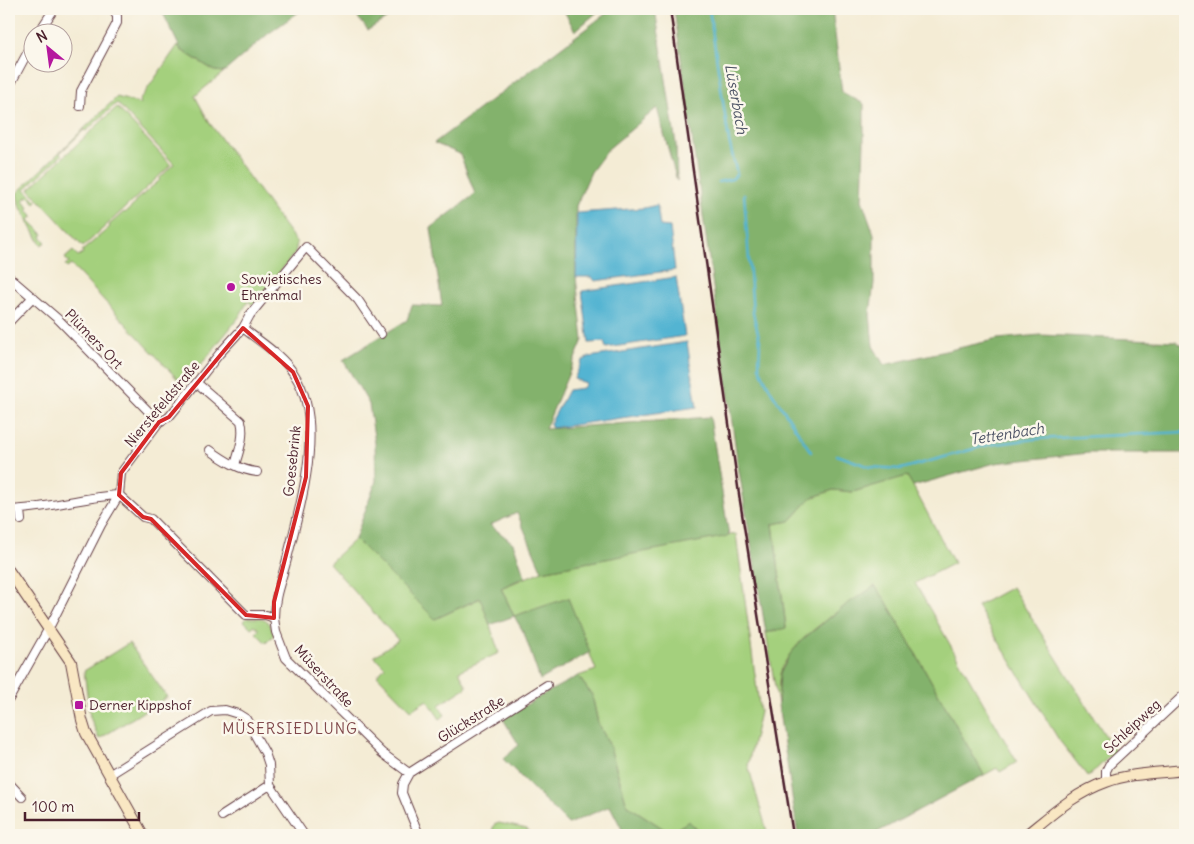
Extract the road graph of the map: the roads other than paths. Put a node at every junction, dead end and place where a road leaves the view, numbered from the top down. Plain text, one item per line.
1 (54, 9) edge
2 (112, 9) edge
3 (46, 22) edge
4 (22, 63) edge
5 (9, 87) edge
6 (80, 106) dead end
7 (9, 277) edge
8 (33, 297) junction
9 (9, 322) edge
10 (243, 328) junction
11 (381, 334) dead end
12 (197, 383) junction
13 (159, 422) junction
14 (210, 450) dead end
15 (235, 465) junction
16 (257, 472) dead end
17 (119, 495) junction
18 (9, 510) edge
19 (20, 510) junction
20 (21, 520) dead end
21 (9, 570) edge
22 (274, 618) junction
23 (49, 628) junction
24 (547, 685) dead end
25 (1185, 694) edge
26 (9, 699) edge
27 (1185, 770) edge
28 (409, 773) junction
29 (109, 775) junction
30 (1106, 781) junction
31 (9, 783) edge
32 (270, 785) junction
33 (22, 797) dead end
34 (222, 816) dead end
35 (142, 835) edge
36 (304, 835) edge
37 (419, 835) edge
38 (1026, 835) edge

1 - 3 street
2 - 6 street
4 - 5 street
7 - 8 street, Plümers Ort
8 - 9 street
8 - 13 street, Plümers Ort
10 - 11 street, Nierstefeldstraße
10 - 12 street, Nierstefeldstraße
10 - 22 street, Goesebrink
12 - 13 street, Nierstefeldstraße
12 - 15 street
13 - 17 street, Nierstefeldstraße
14 - 15 street
15 - 16 street
17 - 19 street
17 - 22 street
17 - 23 street, Nierstefeldstraße
18 - 19 street
19 - 20 street
21 - 23 street
22 - 28 street, Müserstraße
23 - 26 street, Nierstefeldstraße
23 - 29 street
24 - 28 street, Glückstraße
25 - 30 street, Schleipweg
27 - 30 street
28 - 37 street
29 - 32 street
29 - 35 street
30 - 38 street
31 - 33 street
32 - 34 street
32 - 36 street

